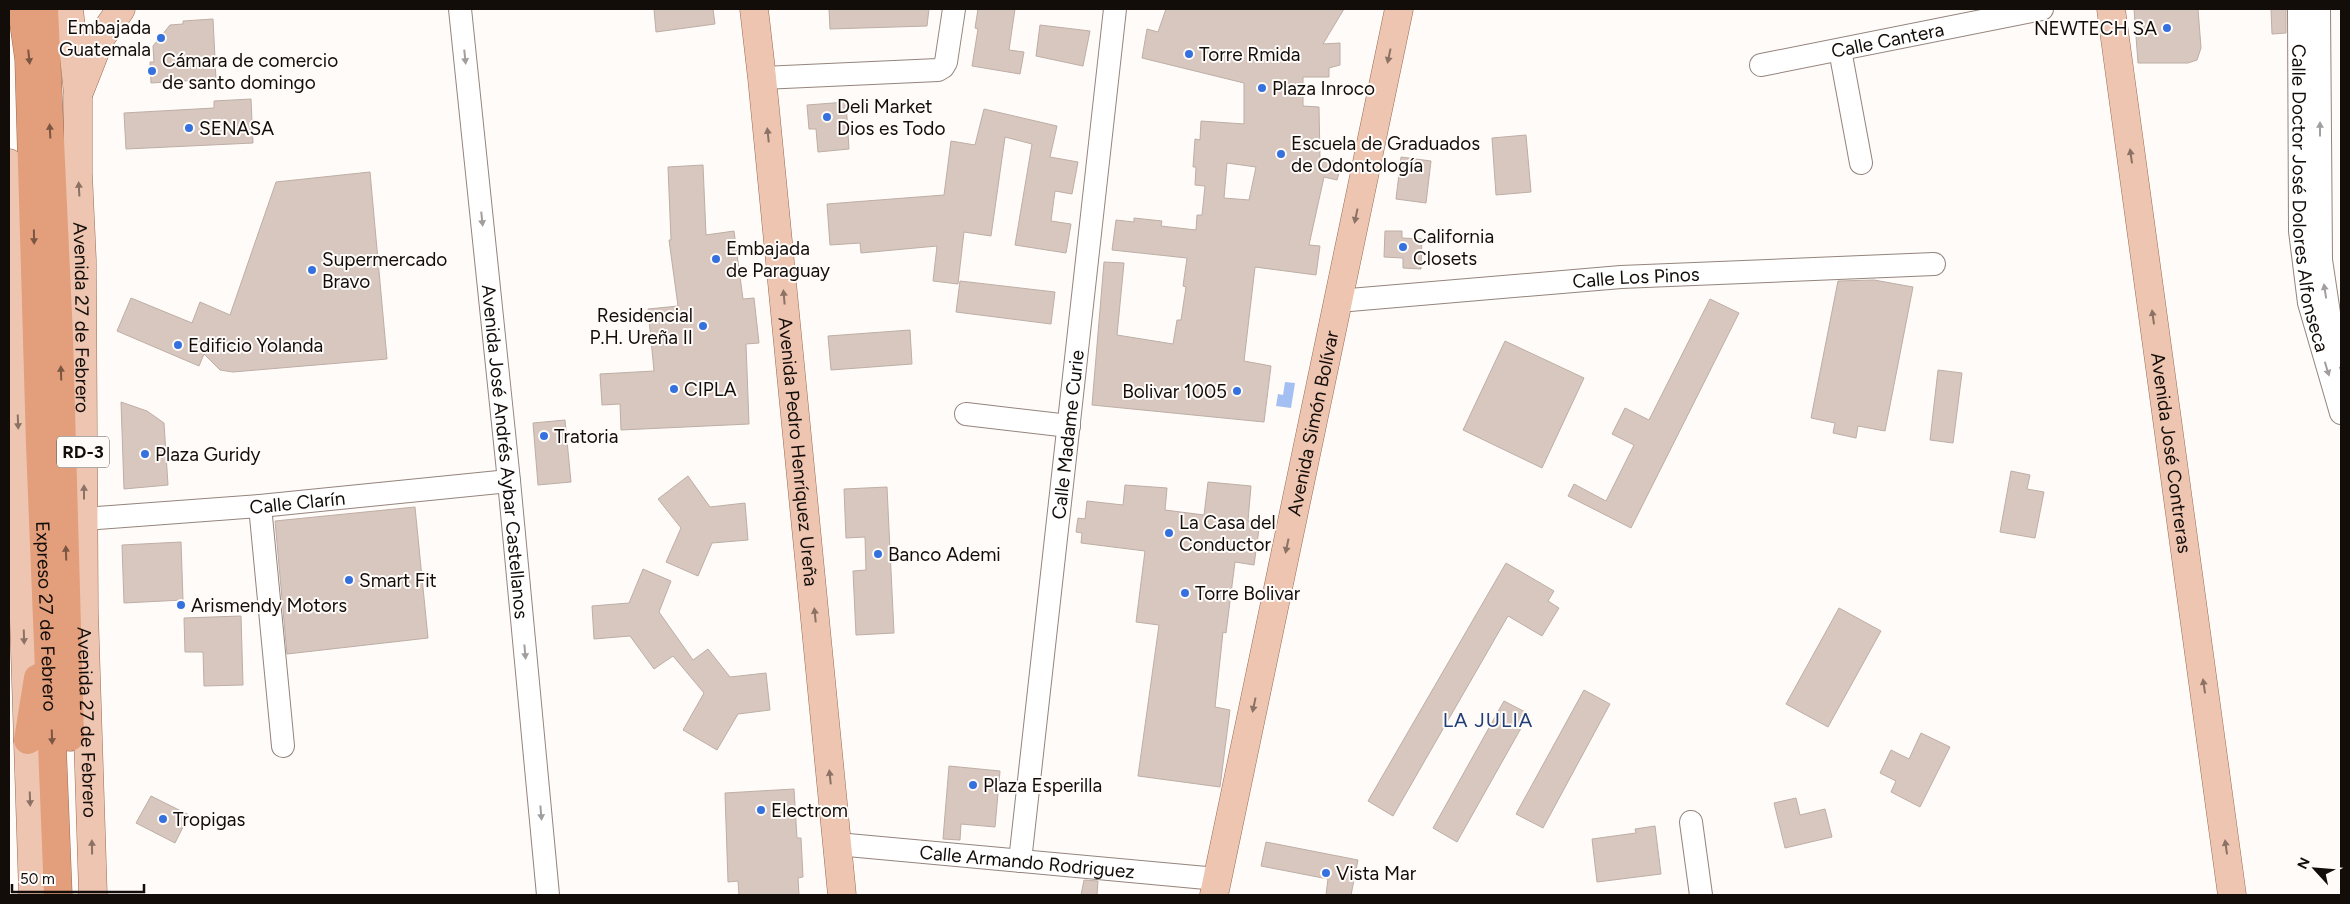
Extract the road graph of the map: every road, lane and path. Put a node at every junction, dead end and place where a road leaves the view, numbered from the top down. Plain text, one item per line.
1 (22, 9) edge
2 (44, 9) edge
3 (69, 9) edge
4 (121, 9) edge
5 (460, 9) edge
6 (754, 9) edge
7 (954, 9) edge
8 (1115, 9) edge
9 (1399, 9) edge
10 (2042, 9) edge
11 (2110, 9) edge
12 (2299, 9) edge
13 (2319, 9) edge
14 (1840, 50) junction
15 (1762, 66) dead end
16 (762, 78) junction
17 (78, 94) junction
18 (9, 163) edge
19 (1860, 163) dead end
20 (1934, 264) dead end
21 (1338, 301) junction
22 (48, 336) junction
23 (2341, 356) edge
24 (2341, 413) edge
25 (966, 414) dead end
26 (1069, 426) junction
27 (509, 481) junction
28 (260, 506) junction
29 (84, 519) junction
30 (16, 608) edge
31 (58, 620) junction
32 (87, 736) junction
33 (28, 740) junction
34 (283, 746) dead end
35 (1691, 822) dead end
36 (837, 844) junction
37 (1020, 861) junction
38 (1216, 887) edge
39 (33, 895) edge
40 (58, 895) edge
41 (73, 895) edge
42 (93, 895) edge
43 (548, 895) edge
44 (842, 895) edge
45 (1701, 895) edge
46 (2232, 895) edge

1 -> 22 highway, RD-3
22 -> 2 highway, RD-3
3 - 17 main road, Avenida 27 de Febrero / RD-3
4 - 17 main road
5 -> 27 street, Avenida José Andrés Aybar Castellanos
6 - 16 main road, Avenida Pedro Henríquez Ureña
7 - 16 street
8 - 26 street, Calle Madame Curie
9 -> 21 main road, Avenida Simón Bolívar
10 - 14 street, Calle Cantera
46 -> 11 main road, Avenida José Contreras
12 -> 24 street, Calle Doctor José Dolores Alfonseca
23 -> 13 street, Calle Doctor José Dolores Alfonseca
14 - 15 street, Calle Cantera
14 - 19 street
36 -> 16 main road, Avenida Pedro Henríquez Ureña
29 -> 17 main road, Avenida 27 de Febrero / RD-3
18 -> 30 main road
20 - 21 street, Calle Los Pinos
21 -> 38 main road, Avenida Simón Bolívar
22 - 31 highway, Expreso 27 de Febrero / RD-3
25 - 26 street
26 - 37 street, Calle Madame Curie
27 - 28 street, Calle Clarín
27 -> 43 street, Avenida José Andrés Aybar Castellanos
28 - 29 street, Calle Clarín
28 - 34 street
29 - 32 main road, Avenida 27 de Febrero / RD-3
30 -> 33 main road
31 - 32 highway
31 - 33 highway
31 -> 40 highway, Expreso 27 de Febrero / RD-3
31 - 41 highway, Expreso 27 de Febrero / RD-3
42 -> 32 main road, Avenida 27 de Febrero / RD-3
33 -> 39 main road
35 - 45 street
36 - 37 street, Calle Armando Rodriguez
36 - 44 main road, Avenida Pedro Henríquez Ureña
37 - 38 street, Calle Armando Rodriguez

